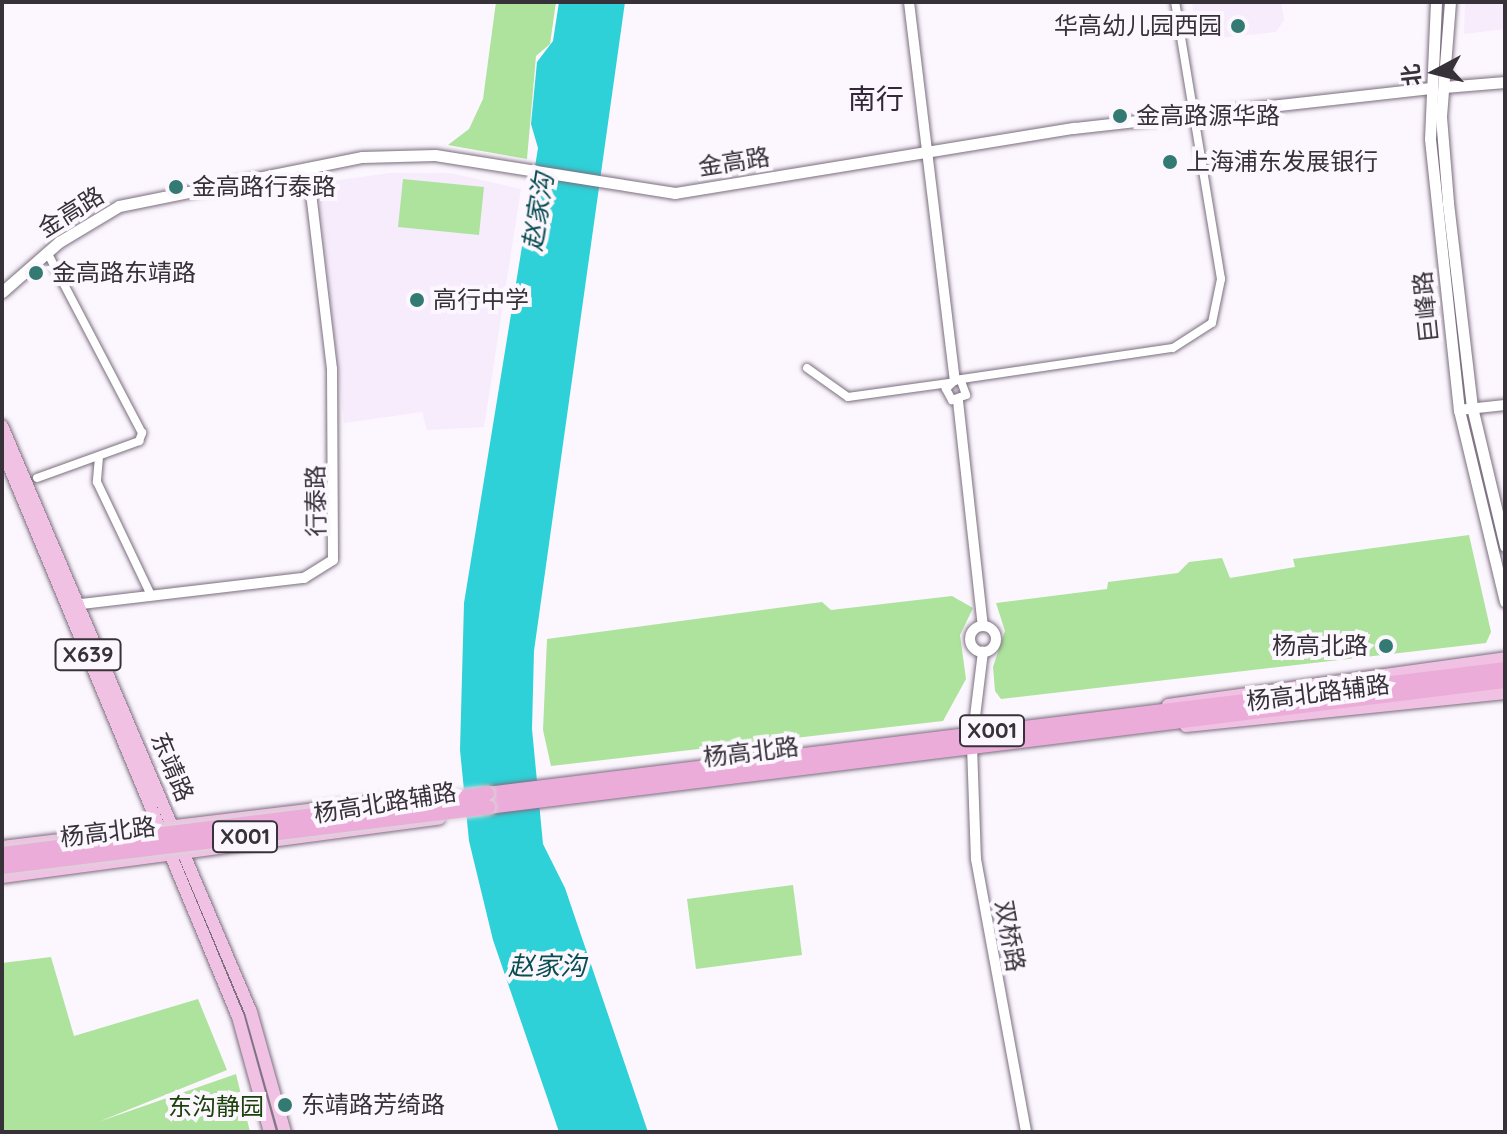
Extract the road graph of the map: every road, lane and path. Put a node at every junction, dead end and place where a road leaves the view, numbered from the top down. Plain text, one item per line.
1 (909, 2) edge
2 (1175, 2) edge
3 (1436, 2) edge
4 (1450, 2) edge
5 (1505, 82) edge
6 (1438, 88) junction
7 (1195, 115) junction
8 (928, 150) junction
9 (308, 169) junction
10 (47, 252) junction
11 (2, 292) edge
12 (807, 368) dead end
13 (955, 381) junction
14 (958, 401) junction
15 (1505, 405) edge
16 (1472, 407) junction
17 (1459, 410) junction
18 (2, 426) edge
19 (2, 449) edge
20 (99, 457) junction
21 (37, 478) dead end
22 (1505, 546) edge
23 (151, 595) junction
24 (1505, 602) edge
25 (81, 603) junction
26 (67, 605) junction
27 (983, 626) junction
28 (983, 652) junction
29 (1505, 658) edge
30 (1505, 669) edge
31 (1505, 681) edge
32 (1505, 693) edge
33 (1255, 705) junction
34 (1134, 720) junction
35 (972, 739) junction
36 (488, 800) junction
37 (171, 821) junction
38 (159, 827) junction
39 (2, 847) edge
40 (186, 853) junction
41 (2, 854) edge
42 (171, 858) junction
43 (2, 867) edge
44 (2, 877) edge
45 (270, 1132) edge
46 (285, 1132) edge
47 (1026, 1132) edge

1 - 8 street
2 - 7 street
3 - 6 main road, 巨峰路
4 - 6 main road, 巨峰路
5 - 6 main road, 金高路
6 - 7 main road, 金高路
6 - 16 main road, 巨峰路
6 - 17 main road, 巨峰路
7 - 8 main road, 金高路
7 - 13 street
8 - 9 main road, 金高路
8 - 13 street
9 - 10 main road, 金高路
9 - 23 street, 行泰路
10 - 11 main road, 金高路
10 - 20 street
12 - 13 street
13 - 14 street
13 - 14 street
14 - 27 street, 双桥路
15 - 16 street
16 - 17 street
16 - 22 main road, 巨峰路
17 - 24 main road, 巨峰路
18 - 25 main road, 东靖路 / X639
19 - 26 main road, 东靖路 / X639
20 - 21 street
20 - 23 street
23 - 25 street, 行泰路
25 - 26 street, 行泰路
25 - 37 main road, 东靖路 / X639
26 - 38 main road, 东靖路 / X639
27 - 28 street, 双桥路
27 - 28 street, 双桥路
28 - 35 street, 双桥路
29 - 34 main road, 杨高北路辅路 / X001
30 - 33 highway, 杨高北路 / X001
31 - 33 highway, 杨高北路 / X001
32 - 34 main road, 杨高北路辅路 / X001
33 - 34 highway, 杨高北路 / X001
34 - 35 highway, 杨高北路 / X001
35 - 36 highway, 杨高北路 / X001
35 - 47 street, 双桥路
36 - 37 main road, 杨高北路辅路 / X001, bridge
36 - 40 main road, 杨高北路辅路 / X001, bridge
36 - 41 highway, 杨高北路 / X001, bridge
36 - 43 highway, 杨高北路 / X001, bridge
37 - 38 main road, 杨高北路辅路 / X001
37 - 40 main road, 东靖路
38 - 39 main road, 杨高北路辅路 / X001
38 - 42 main road, 东靖路 / X639
40 - 42 main road, 杨高北路辅路 / X001
40 - 46 main road, 东靖路
42 - 44 main road, 杨高北路辅路 / X001
42 - 45 main road, 东靖路

